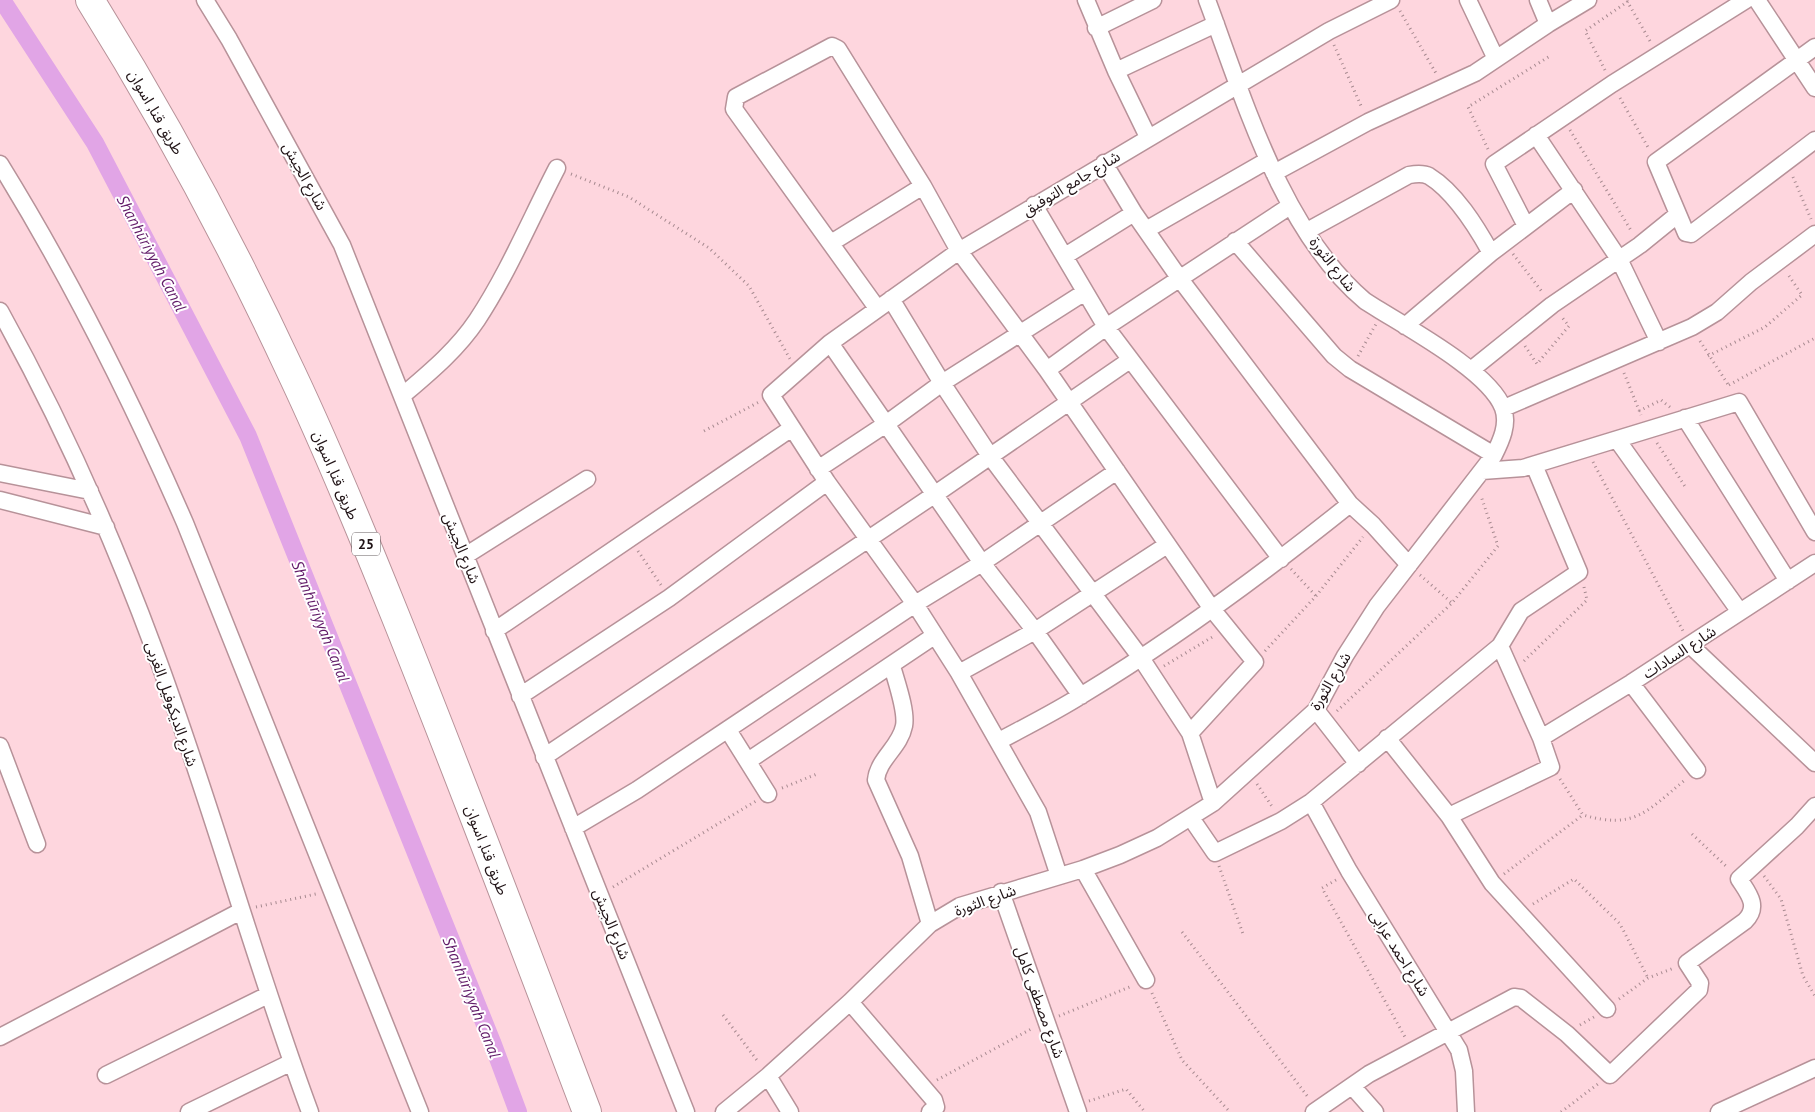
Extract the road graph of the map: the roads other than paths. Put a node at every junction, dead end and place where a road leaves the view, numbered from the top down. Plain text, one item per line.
1 (90, 0) edge
2 (205, 0) edge
3 (1086, 0) edge
4 (1153, 0) edge
5 (1207, 0) edge
6 (1468, 0) edge
7 (1538, 0) edge
8 (1588, 0) edge
9 (1746, 0) edge
10 (1757, 0) edge
11 (1395, 4) edge
12 (1216, 24) junction
13 (1548, 24) junction
14 (1096, 28) junction
15 (1815, 47) edge
16 (1496, 59) junction
17 (1798, 59) junction
18 (1116, 72) junction
19 (1239, 85) junction
20 (1815, 88) edge
21 (1536, 135) junction
22 (1148, 136) junction
23 (1815, 140) edge
24 (0, 164) edge
25 (1104, 164) junction
26 (1271, 167) junction
27 (556, 168) road end
28 (923, 186) junction
29 (1574, 190) junction
30 (1034, 205) junction
31 (1290, 206) junction
32 (1134, 214) junction
33 (1677, 215) junction
34 (1526, 226) junction
35 (1813, 227) edge
36 (1146, 230) junction
37 (1307, 231) junction
38 (1235, 241) junction
39 (831, 243) junction
40 (959, 251) junction
41 (1490, 252) junction
42 (1065, 256) junction
43 (1619, 259) junction
44 (1180, 279) junction
45 (1085, 292) junction
46 (891, 298) junction
47 (877, 308) junction
48 (0, 311) edge
49 (1405, 326) junction
50 (1106, 327) junction
51 (1018, 334) junction
52 (1659, 342) junction
53 (830, 343) junction
54 (1130, 360) junction
55 (1047, 370) junction
56 (1471, 370) junction
57 (942, 383) junction
58 (402, 396) junction
59 (1068, 401) junction
60 (1504, 408) junction
61 (1686, 418) junction
62 (886, 424) junction
63 (792, 428) junction
64 (1618, 441) junction
65 (1494, 455) junction
66 (990, 456) junction
67 (1534, 465) junction
68 (1117, 471) junction
69 (0, 473) edge
70 (822, 476) junction
71 (1477, 477) junction
72 (587, 479) dead end
73 (90, 491) junction
74 (934, 495) junction
75 (0, 500) edge
76 (1350, 504) junction
77 (1039, 522) junction
78 (106, 527) junction
79 (1815, 532) edge
80 (867, 539) junction
81 (1167, 545) junction
82 (465, 556) junction
83 (1282, 559) junction
84 (982, 563) junction
85 (1815, 563) edge
86 (1409, 565) junction
87 (1788, 581) junction
88 (1093, 593) junction
89 (915, 604) junction
90 (1212, 609) junction
91 (1740, 612) junction
92 (494, 631) junction
93 (1035, 631) junction
94 (934, 636) junction
95 (1690, 645) junction
96 (1500, 646) junction
97 (1141, 658) junction
98 (892, 666) junction
99 (958, 673) junction
100 (1631, 683) junction
101 (520, 696) junction
102 (1080, 696) junction
103 (1316, 710) junction
104 (728, 730) junction
105 (1190, 734) junction
106 (1387, 738) junction
107 (1541, 738) junction
108 (999, 741) junction
109 (0, 746) edge
110 (544, 757) junction
111 (748, 762) junction
112 (1815, 763) edge
113 (1358, 764) junction
114 (1697, 770) road end
115 (768, 794) road end
116 (1311, 802) junction
117 (1213, 804) junction
118 (1815, 806) edge
119 (1449, 816) junction
120 (1191, 818) junction
121 (573, 828) junction
122 (37, 844) dead end
123 (1083, 869) junction
124 (1059, 876) junction
125 (1000, 892) junction
126 (241, 911) junction
127 (930, 924) junction
128 (1146, 980) road end
129 (268, 995) junction
130 (850, 1002) junction
131 (1607, 1009) road end
132 (1448, 1032) junction
133 (0, 1037) edge
134 (292, 1062) junction
135 (1815, 1068) edge
136 (106, 1075) dead end
137 (768, 1076) junction
138 (1352, 1086) junction
139 (1077, 1109) edge
140 (1316, 1111) edge
141 (189, 1112) edge
142 (310, 1112) edge
143 (420, 1112) edge
144 (587, 1112) edge
145 (686, 1112) edge
146 (724, 1112) edge
147 (790, 1112) edge
148 (930, 1112) edge
149 (1375, 1112) edge
150 (1466, 1112) edge
151 (1721, 1112) edge

1 - 144 highway, طريق قنا, اسوان / 25
2 - 58 street, شارع الجيش
3 - 14 street
4 - 14 street
5 - 12 street, شارع الثورة
6 - 16 street
7 - 13 street
8 - 13 street
9 - 21 street
10 - 17 street
11 - 19 street, شارع جامع التوفيق
12 - 18 street
12 - 19 street, شارع الثورة
13 - 16 street
14 - 18 street
15 - 17 street
16 - 26 street
17 - 20 street
17 - 33 street
18 - 22 street
19 - 22 street, شارع جامع التوفيق
19 - 26 street, شارع الثورة
21 - 29 street
21 - 34 street
22 - 25 street, شارع جامع التوفيق
23 - 33 street
24 - 143 street
25 - 30 street, شارع جامع التوفيق
25 - 32 street
26 - 31 street, شارع الثورة
26 - 36 street
27 - 58 street
28 - 39 street
28 - 39 street
28 - 40 street
29 - 34 street
29 - 43 street
30 - 40 street, شارع جامع التوفيق
30 - 42 street
31 - 37 street, شارع الثورة
31 - 38 street
32 - 36 street
32 - 42 street
33 - 43 street
34 - 41 street
35 - 52 street
36 - 44 street
37 - 41 street
37 - 49 street, شارع الثورة
38 - 44 street
38 - 65 street
39 - 47 street
40 - 46 street, شارع جامع التوفيق
40 - 51 street
41 - 49 street
42 - 45 street
43 - 52 street
43 - 56 street
44 - 50 street
44 - 76 street
45 - 50 street
45 - 51 street
46 - 47 street, شارع جامع التوفيق
46 - 57 street
47 - 53 street, شارع جامع التوفيق
48 - 73 street, شارع الديكوفيل الغربى
49 - 56 street, شارع الثورة
50 - 54 street
50 - 55 street
51 - 55 street
51 - 57 street
52 - 60 street
53 - 62 street
53 - 63 street, شارع جامع التوفيق
54 - 59 street
54 - 83 street
55 - 59 street
56 - 60 street, شارع الثورة
57 - 62 street
57 - 66 street
58 - 82 street, شارع الجيش
59 - 66 street
59 - 68 street
60 - 65 street, شارع الثورة
61 - 64 street
61 - 79 street
61 - 87 street
62 - 70 street
62 - 74 street
63 - 70 street
63 - 92 street
64 - 67 street
64 - 91 street
65 - 71 street, شارع الثورة
66 - 74 street
66 - 77 street
67 - 71 street
67 - 96 street
68 - 77 street
68 - 81 street
69 - 73 street
70 - 80 street
70 - 101 street
71 - 86 street, شارع الثورة
72 - 82 street
73 - 78 street, شارع الديكوفيل الغربى
74 - 80 street
74 - 84 street
75 - 78 street
76 - 83 street
76 - 86 street
77 - 84 street
77 - 88 street
78 - 126 street, شارع الديكوفيل الغربى
80 - 89 street
80 - 110 street
81 - 88 street
81 - 90 street
82 - 92 street, شارع الجيش
83 - 90 street
84 - 89 street
84 - 93 street
85 - 87 street, شارع السادات
86 - 103 street, شارع الثورة
87 - 91 street, شارع السادات
88 - 93 street
88 - 97 street
89 - 94 street
89 - 104 street
90 - 97 street
90 - 105 street
91 - 95 street, شارع السادات
92 - 101 street, شارع الجيش
93 - 99 street
93 - 102 street
94 - 98 street
94 - 99 street
95 - 100 street, شارع السادات
95 - 112 street
96 - 106 street
96 - 107 street
97 - 102 street
97 - 105 street
98 - 111 street
98 - 127 street
99 - 108 street
100 - 107 street, شارع السادات
100 - 114 street
101 - 110 street, شارع الجيش
102 - 108 street
103 - 113 street
103 - 117 street, شارع الثورة
104 - 111 street
104 - 121 street
105 - 117 street
106 - 113 street
106 - 119 street
107 - 119 street
108 - 124 street
109 - 122 street
110 - 121 street, شارع الجيش
111 - 115 street
113 - 116 street
116 - 120 street
116 - 132 street, شارع احمد عرابى
117 - 120 street, شارع الثورة
118 - 132 street
119 - 131 street
120 - 123 street, شارع الثورة
121 - 145 street, شارع الجيش
123 - 124 street, شارع الثورة
123 - 128 street
124 - 125 street, شارع الثورة
125 - 127 street, شارع الثورة
125 - 139 street, شارع مصطفى كامل
126 - 129 street, شارع الديكوفيل الغربى
126 - 133 street
127 - 130 street, شارع الثورة
129 - 134 street, شارع الديكوفيل الغربى
129 - 136 street
130 - 137 street, شارع الثورة
130 - 148 street
132 - 138 street
132 - 150 street, شارع احمد عرابى
134 - 141 street
134 - 142 street, شارع الديكوفيل الغربى
135 - 151 street
137 - 146 street, شارع الثورة
137 - 147 street
138 - 140 street
138 - 149 street

